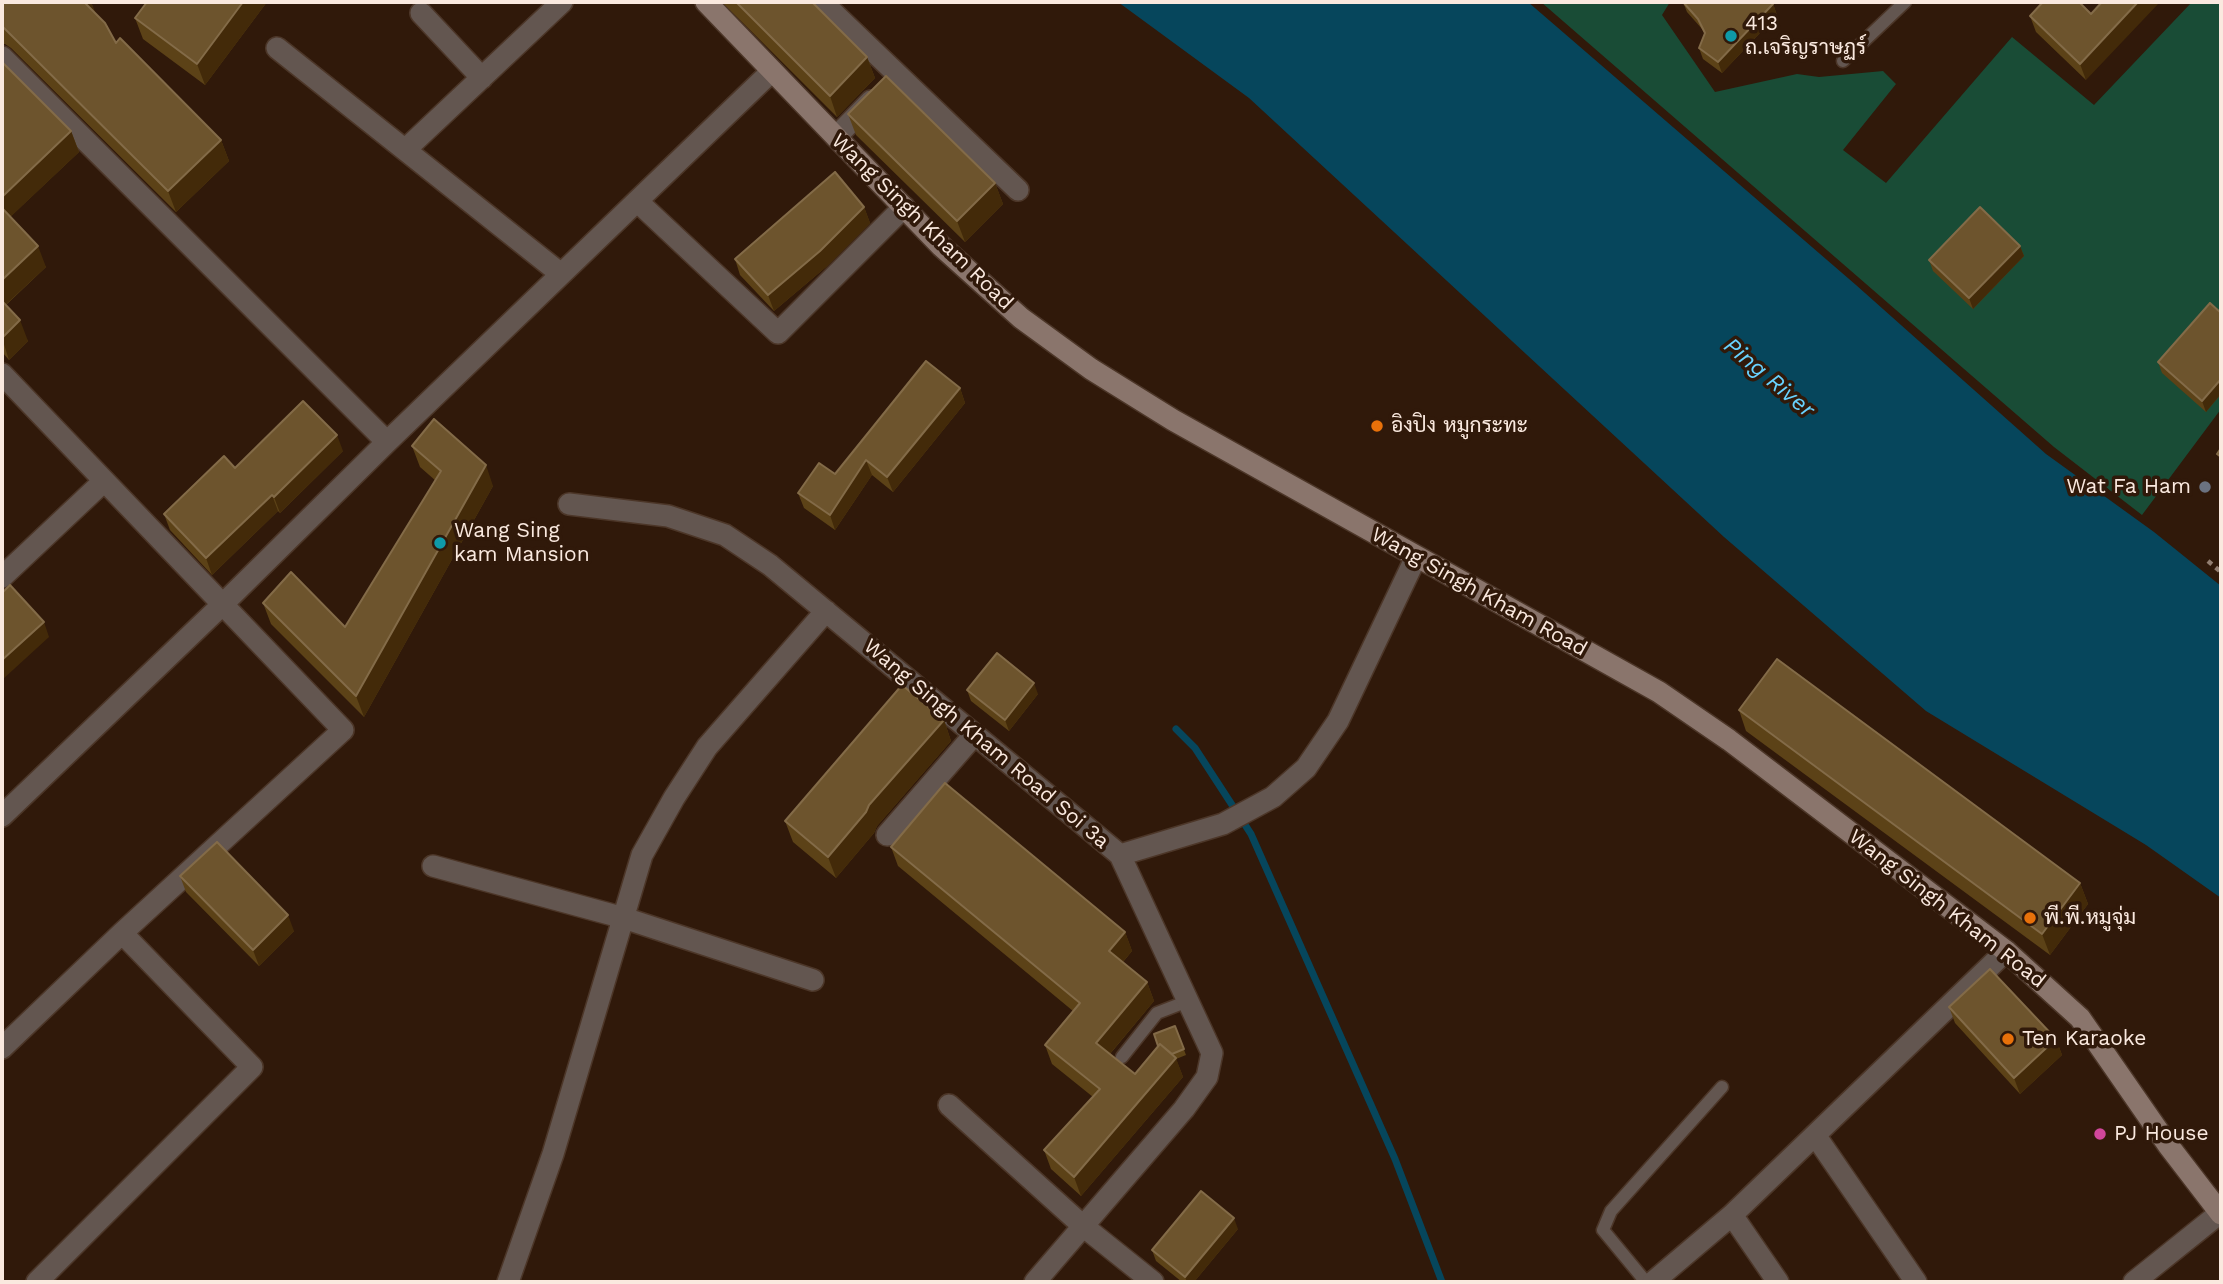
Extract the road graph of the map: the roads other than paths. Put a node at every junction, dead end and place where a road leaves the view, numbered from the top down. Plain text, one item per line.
1 (562, 2) edge
2 (706, 2) edge
3 (822, 2) edge
4 (1905, 2) edge
5 (421, 13) dead end
6 (277, 48) dead end
7 (2, 57) edge
8 (1843, 61) dead end
9 (772, 71) junction
10 (897, 74) junction
11 (482, 78) junction
12 (836, 137) junction
13 (405, 150) junction
14 (1018, 190) dead end
15 (637, 201) junction
16 (904, 207) junction
17 (561, 274) junction
18 (2, 374) edge
19 (387, 442) junction
20 (104, 481) junction
21 (569, 504) dead end
22 (1416, 557) junction
23 (2, 578) edge
24 (223, 604) junction
25 (826, 611) junction
26 (975, 734) junction
27 (2, 816) edge
28 (887, 835) dead end
29 (1121, 855) junction
30 (433, 866) dead end
31 (624, 918) junction
32 (122, 933) junction
33 (2006, 951) junction
34 (813, 980) dead end
35 (1188, 1001) junction
36 (2, 1048) edge
37 (1122, 1057) dead end
38 (1722, 1087) dead end
39 (949, 1105) dead end
40 (1815, 1135) junction
41 (2221, 1214) edge
42 (1732, 1216) junction
43 (1083, 1226) junction
44 (37, 1282) edge
45 (508, 1282) edge
46 (1035, 1282) edge
47 (1153, 1282) edge
48 (1646, 1282) edge
49 (1653, 1282) edge
50 (1777, 1282) edge
51 (1916, 1282) edge
52 (2134, 1282) edge

1 - 11 street
2 - 9 street, Wang Singh Kham Road
3 - 10 street
4 - 8 lane
5 - 11 street
6 - 13 street
7 - 19 street
9 - 12 street, Wang Singh Kham Road
9 - 15 street
10 - 12 street
10 - 14 street
11 - 13 street
12 - 16 street, Wang Singh Kham Road
13 - 17 street
15 - 16 street
15 - 17 street
16 - 22 street, Wang Singh Kham Road
17 - 19 street
18 - 20 street
19 - 24 street
20 - 23 street
20 - 24 street
21 - 25 street, Wang Singh Kham Road Soi 3a
22 - 29 street, Wang Singh Kham Road Soi 3a
22 - 33 street, Wang Singh Kham Road
24 - 27 street
24 - 32 street
25 - 26 street, Wang Singh Kham Road Soi 3a
25 - 31 street
26 - 28 street
26 - 29 street, Wang Singh Kham Road Soi 3a
29 - 35 street
30 - 31 street
31 - 34 street
31 - 45 street
32 - 36 street
32 - 44 street
33 - 40 street
33 - 41 street, Wang Singh Kham Road
35 - 37 lane
35 - 43 street
38 - 48 lane
39 - 43 street
40 - 42 street
40 - 51 street
41 - 52 street
42 - 49 street
42 - 50 street
43 - 46 street
43 - 47 street

